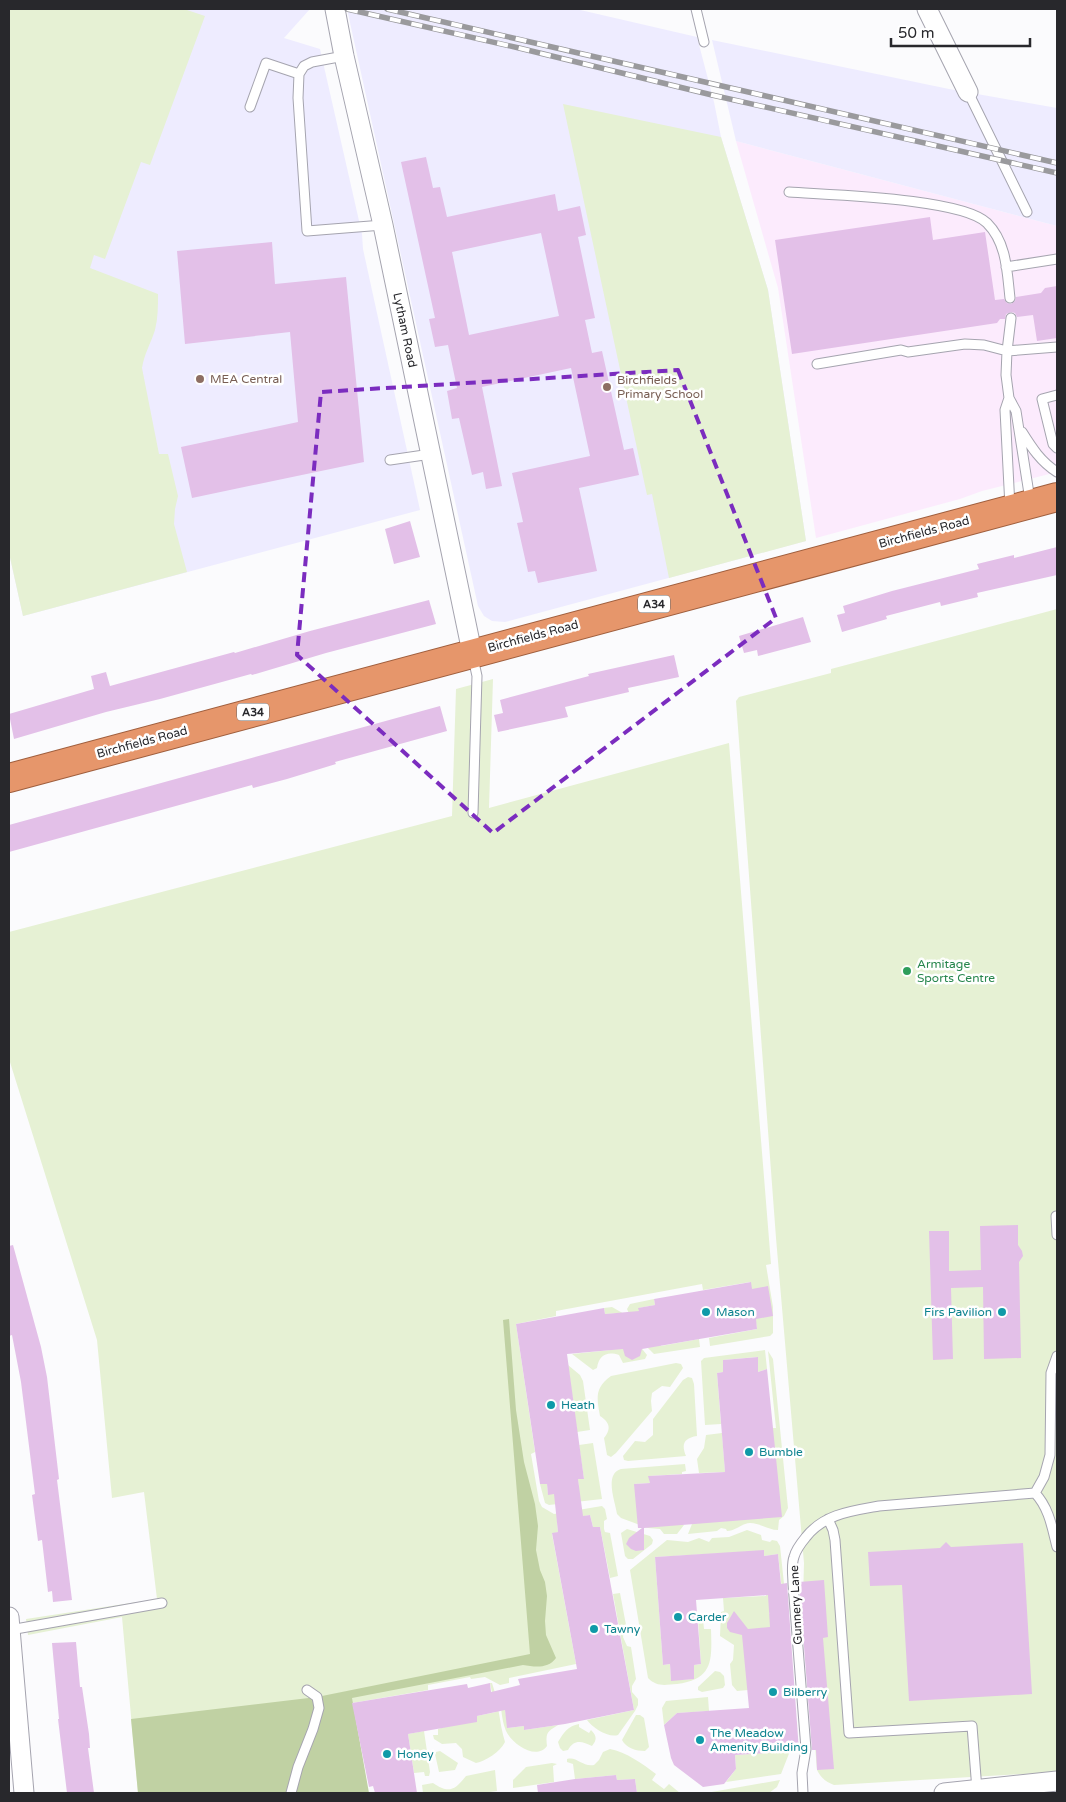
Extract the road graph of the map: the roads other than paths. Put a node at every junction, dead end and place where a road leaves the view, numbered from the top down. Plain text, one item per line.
1 (334, 9) edge
2 (696, 9) edge
3 (927, 9) edge
4 (704, 42) dead end
5 (344, 56) junction
6 (299, 74) junction
7 (968, 92) joint
8 (250, 107) dead end
9 (789, 192) dead end
10 (1028, 212) dead end
11 (383, 225) junction
12 (1057, 259) edge
13 (1006, 266) junction
14 (1010, 298) dead end
15 (1011, 318) dead end
16 (1057, 347) edge
17 (1007, 351) junction
18 (817, 364) dead end
19 (1057, 395) edge
20 (1009, 398) junction
21 (1019, 428) junction
22 (1057, 448) edge
23 (431, 454) junction
24 (390, 460) dead end
25 (1057, 472) edge
26 (1057, 497) edge
27 (1021, 507) junction
28 (472, 652) junction
29 (9, 778) edge
30 (473, 813) dead end
31 (1056, 1216) edge
32 (1057, 1235) edge
33 (1057, 1356) edge
34 (1035, 1493) junction
35 (828, 1519) junction
36 (1057, 1546) edge
37 (162, 1603) dead end
38 (9, 1624) edge
39 (307, 1690) dead end
40 (1057, 1782) edge
41 (989, 1791) edge
42 (24, 1793) edge
43 (291, 1793) edge
44 (803, 1793) edge
45 (944, 1793) edge

1 - 5 street, Lytham Road
2 - 4 lane
3 - 7 street
5 - 6 lane
5 - 11 street, Lytham Road
6 - 8 lane
6 - 11 lane
7 - 10 lane
9 - 13 lane
11 - 23 street, Lytham Road
12 - 13 lane
13 - 14 lane
15 - 17 lane
16 - 17 lane
17 - 18 lane
17 - 20 lane
19 - 22 lane
20 - 21 lane
20 - 27 lane
21 - 25 lane
21 - 27 lane
23 - 24 lane
23 - 28 street, Lytham Road
26 - 27 highway, Birchfields Road / A34
27 - 28 highway, Birchfields Road / A34
28 - 29 highway, Birchfields Road / A34
28 - 30 lane
31 - 32 lane
33 - 34 lane
34 - 35 lane, Gunnery Lane
34 - 36 lane
35 - 41 lane
35 - 44 lane, Gunnery Lane
37 - 38 lane
38 - 42 street
39 - 43 lane
40 - 41 street
41 - 45 street

